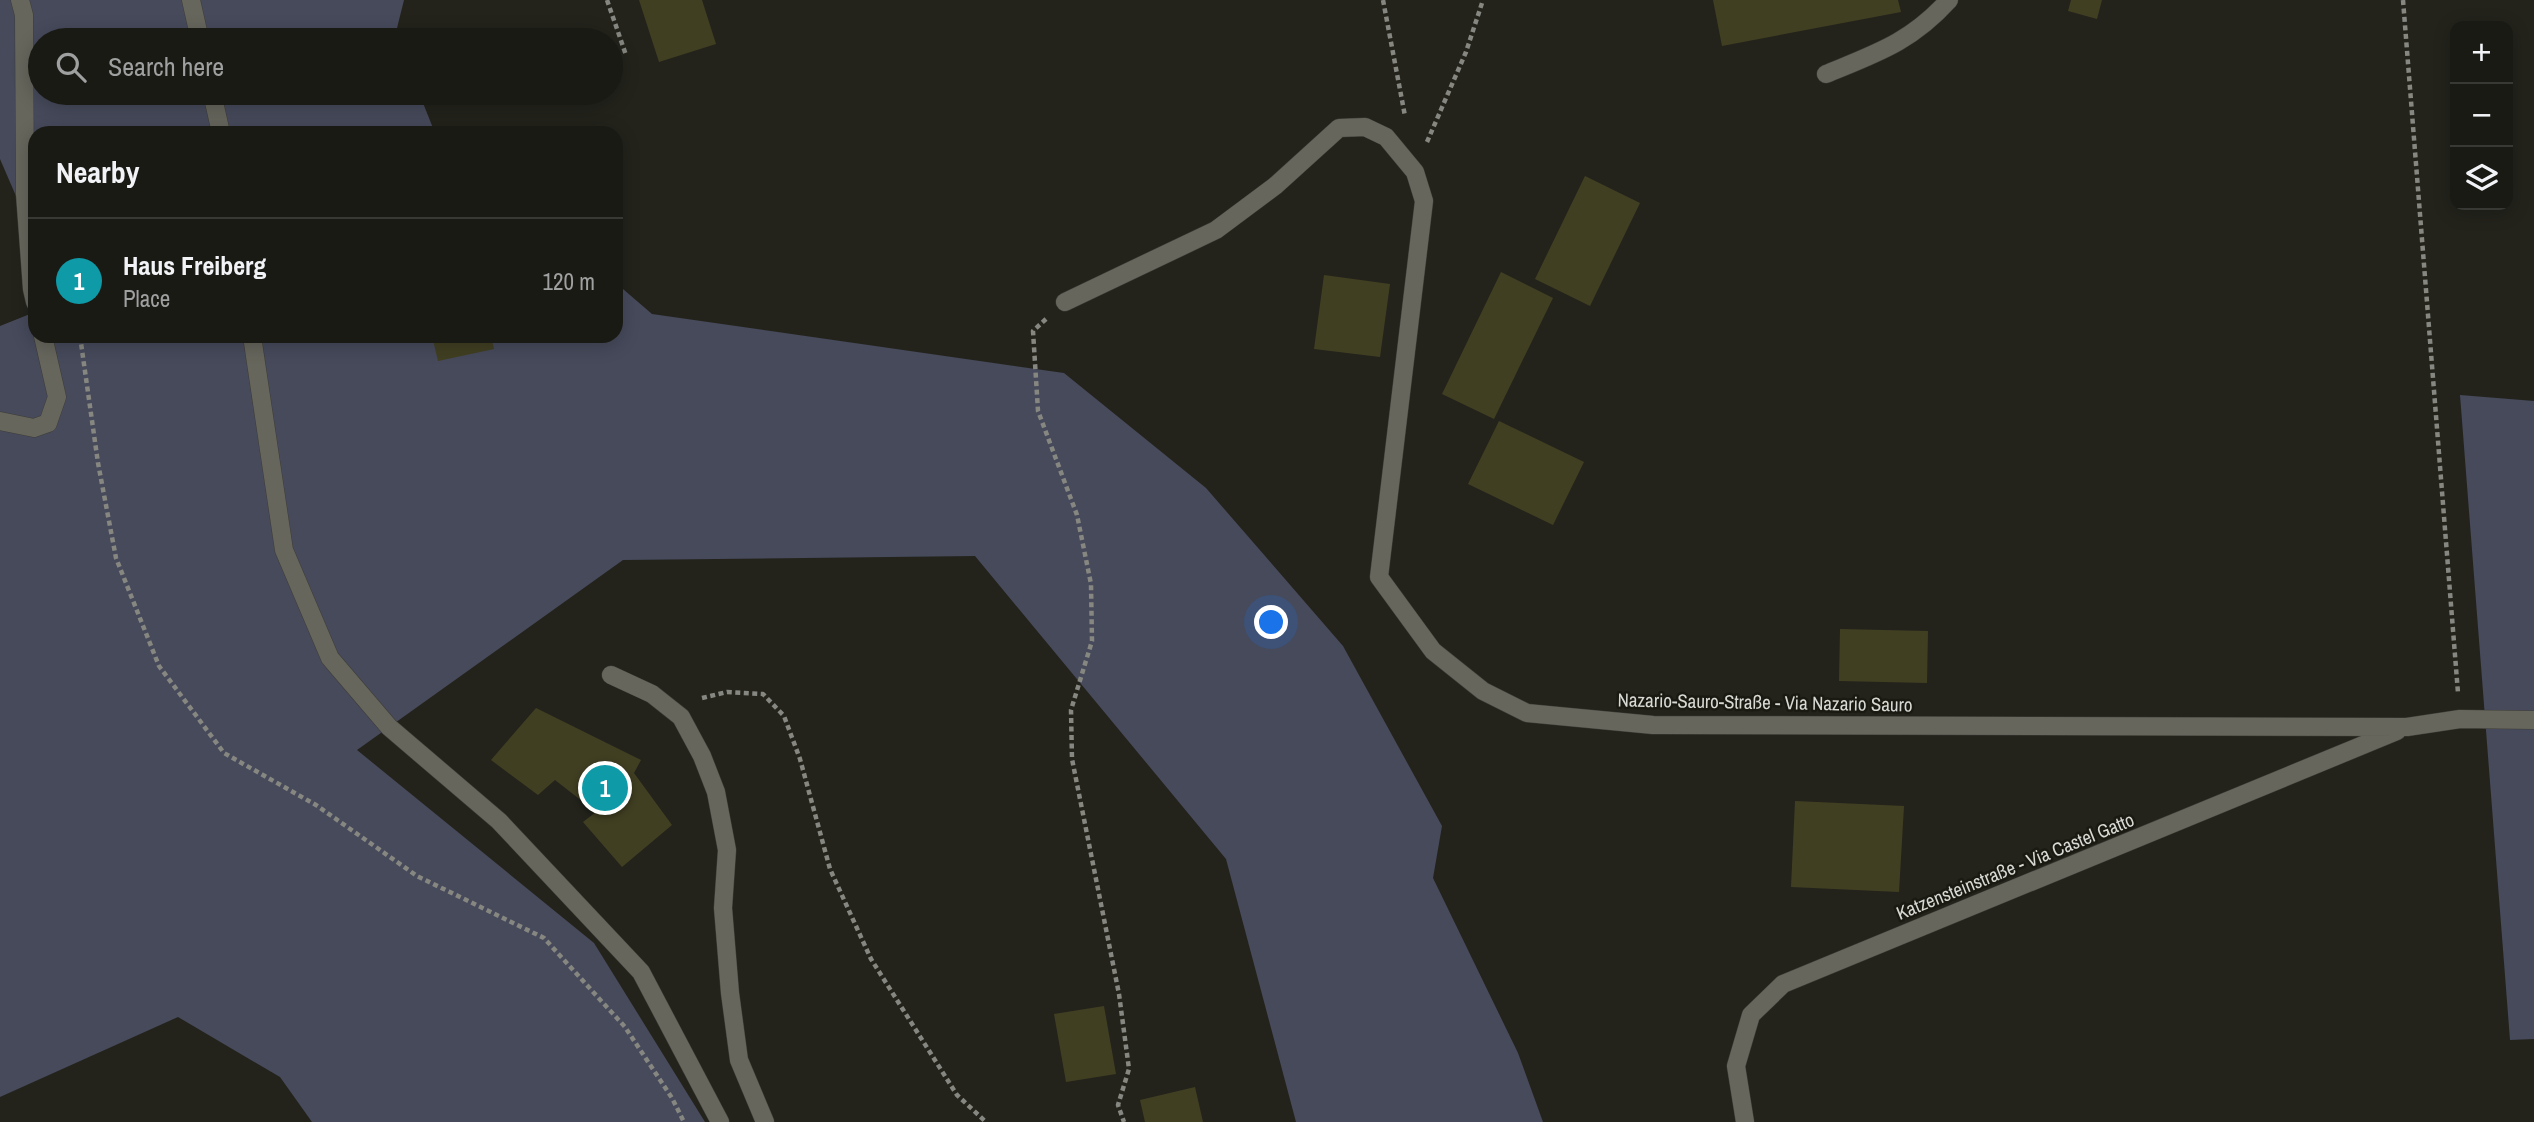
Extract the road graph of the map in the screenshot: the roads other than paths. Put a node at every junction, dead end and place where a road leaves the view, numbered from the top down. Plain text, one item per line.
1 (20, 0) edge
2 (191, 0) edge
3 (1949, 0) edge
4 (197, 28) edge
5 (1826, 74) dead end
6 (215, 105) edge
7 (219, 126) edge
8 (28, 235) edge
9 (1065, 302) road end
10 (45, 343) edge
11 (253, 343) edge
12 (0, 421) edge
13 (611, 675) dead end
14 (2534, 720) edge
15 (2407, 727) junction
16 (720, 1122) edge
17 (765, 1122) edge
18 (1745, 1122) edge

1 - 8 street
2 - 4 street
3 - 5 street
6 - 7 street
9 - 15 street, Nazario-Sauro-Straße - Via Nazario Sauro
10 - 12 street
11 - 16 street
13 - 17 street
14 - 15 street, Nazario-Sauro-Straße - Via Nazario Sauro
15 - 18 street, Katzensteinstraße - Via Castel Gatto

